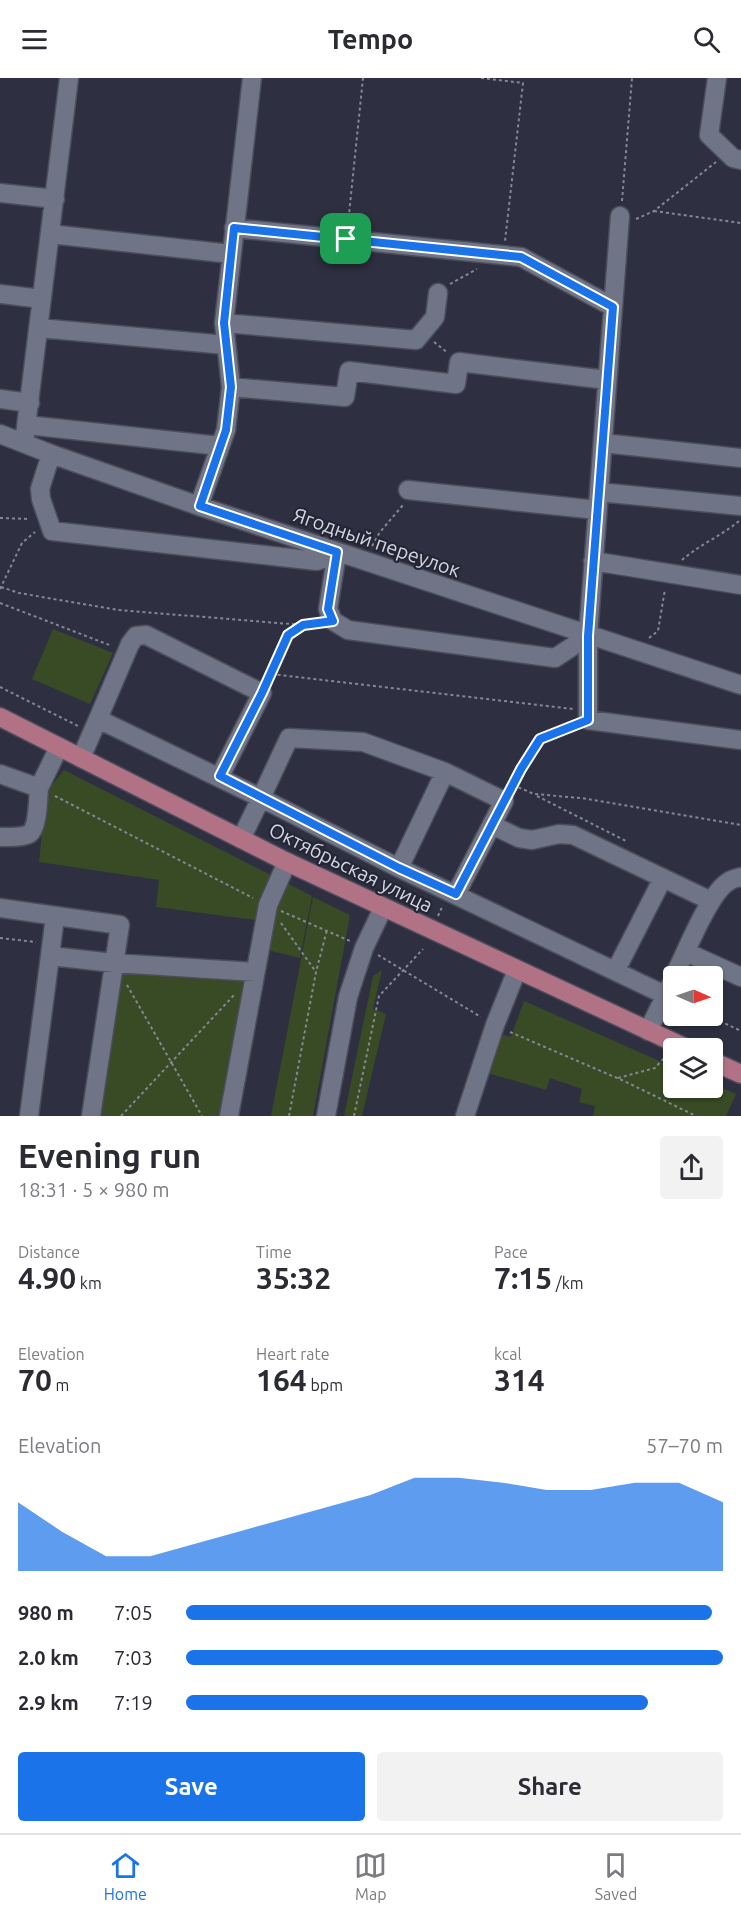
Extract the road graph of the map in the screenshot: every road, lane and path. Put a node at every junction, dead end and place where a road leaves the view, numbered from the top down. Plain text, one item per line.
1 (69, 78) edge
2 (252, 78) edge
3 (363, 78) edge
4 (481, 78) edge
5 (632, 78) edge
6 (717, 78) edge
7 (734, 156) edge
8 (0, 192) edge
9 (55, 199) junction
10 (654, 211) junction
11 (620, 221) junction
12 (741, 223) edge
13 (234, 228) junction
14 (50, 234) junction
15 (346, 239) junction
16 (231, 254) junction
17 (503, 256) junction
18 (438, 293) joint
19 (0, 294) edge
20 (42, 299) junction
21 (613, 307) junction
22 (224, 323) junction
23 (39, 328) junction
24 (422, 333) junction
25 (226, 345) junction
26 (459, 362) junction
27 (608, 380) junction
28 (231, 387) junction
29 (0, 399) edge
30 (30, 403) junction
31 (27, 425) junction
32 (0, 434) edge
33 (24, 443) junction
34 (603, 443) junction
35 (220, 446) junction
36 (51, 454) junction
37 (741, 458) edge
38 (413, 491) joint
39 (598, 501) junction
40 (200, 506) junction
41 (741, 506) edge
42 (0, 518) edge
43 (48, 520) junction
44 (741, 520) edge
45 (337, 552) junction
46 (363, 561) junction
47 (593, 561) junction
48 (667, 573) junction
49 (741, 585) edge
50 (1, 588) edge
51 (0, 603) edge
52 (333, 621) junction
53 (303, 625) junction
54 (588, 636) junction
55 (648, 639) dead end
56 (126, 651) junction
57 (271, 674) junction
58 (741, 685) edge
59 (0, 687) edge
60 (262, 693) junction
61 (588, 716) junction
62 (0, 717) edge
63 (95, 726) junction
64 (741, 740) edge
65 (59, 747) junction
66 (81, 758) junction
67 (445, 772) junction
68 (0, 774) edge
69 (220, 776) junction
70 (39, 788) junction
71 (509, 793) junction
72 (534, 795) junction
73 (261, 798) junction
74 (492, 825) junction
75 (741, 825) edge
76 (0, 837) edge
77 (241, 839) junction
78 (637, 847) dead end
79 (287, 862) junction
80 (399, 868) junction
81 (741, 877) edge
82 (663, 878) junction
83 (456, 894) junction
84 (711, 901) junction
85 (268, 905) junction
86 (0, 908) edge
87 (383, 908) junction
88 (55, 916) junction
89 (327, 930) junction
90 (350, 941) dead end
91 (423, 949) dead end
92 (686, 952) junction
93 (375, 954) dead end
94 (50, 956) junction
95 (114, 963) junction
96 (679, 966) edge
97 (402, 969) junction
98 (517, 970) junction
99 (616, 970) junction
100 (255, 972) junction
101 (316, 972) junction
102 (741, 978) edge
103 (663, 994) edge
104 (663, 999) edge
105 (723, 1023) edge
106 (495, 1025) junction
107 (648, 1031) junction
108 (741, 1031) edge
109 (664, 1038) edge
110 (663, 1059) edge
111 (171, 1062) junction
112 (723, 1066) edge
113 (741, 1074) edge
114 (618, 1078) junction
115 (28, 1116) edge
116 (91, 1116) edge
117 (121, 1116) edge
118 (202, 1116) edge
119 (229, 1116) edge
120 (289, 1116) edge
121 (326, 1116) edge
122 (354, 1116) edge
123 (465, 1116) edge
124 (696, 1116) edge

1 - 9 street
2 - 13 street
3 - 15 path
4 - 17 path
5 - 11 path
6 - 7 street
7 - 10 path
8 - 9 street
9 - 14 street
10 - 11 path
10 - 12 path
11 - 21 street
13 - 15 street
13 - 16 street
14 - 16 street
14 - 20 street
15 - 17 street
16 - 22 street
17 - 18 path
17 - 21 street
18 - 24 street
19 - 20 street
20 - 23 street
21 - 27 street
22 - 24 street
22 - 25 street
23 - 25 street
23 - 30 street
24 - 26 path
25 - 28 street
26 - 27 street
26 - 28 street
27 - 34 street
28 - 35 street
29 - 30 street
30 - 31 street
31 - 33 street
31 - 35 street
32 - 33 street, Ягодный переулок
33 - 36 street, Ягодный переулок
34 - 37 street
34 - 39 street
35 - 40 street
36 - 40 street, Ягодный переулок
36 - 43 street
38 - 39 street
38 - 46 path
39 - 41 street
39 - 47 street
40 - 45 street, Ягодный переулок
42 - 43 path
43 - 45 street
43 - 50 path
44 - 48 path
45 - 46 street, Ягодный переулок
45 - 52 street
46 - 54 street, Ягодный переулок
47 - 48 street
47 - 54 street
48 - 49 street
48 - 55 path
50 - 53 path
51 - 56 path
52 - 53 path
52 - 54 street
53 - 57 path
54 - 58 street, Ягодный переулок
54 - 61 street
56 - 60 street
56 - 63 street
57 - 60 path
57 - 61 path
59 - 63 path
60 - 69 street
61 - 64 street
61 - 71 path
62 - 65 main road, Октябрьская улица
63 - 66 street
63 - 69 street
65 - 66 main road, Октябрьская улица
65 - 70 street
66 - 77 main road, Октябрьская улица
67 - 71 street
67 - 73 street
67 - 80 street
68 - 70 street
69 - 73 street
70 - 76 street
70 - 85 path
71 - 72 path
71 - 74 street
72 - 75 path
72 - 78 path
73 - 77 street
73 - 80 street
74 - 82 street
74 - 83 street
77 - 79 main road, Октябрьская улица
79 - 85 street
79 - 87 main road, Октябрьская улица
80 - 83 street
81 - 84 street
82 - 84 street
82 - 99 street
83 - 99 street
84 - 92 street
85 - 89 path
85 - 100 street
85 - 101 path
86 - 88 street
87 - 98 main road, Октябрьская улица
87 - 121 street
88 - 94 street
88 - 95 street
89 - 90 path
89 - 101 path
91 - 97 path
92 - 96 street
92 - 102 street
93 - 97 path
94 - 95 street
94 - 115 street
95 - 100 street
95 - 111 path
95 - 116 street
97 - 106 path
97 - 122 path
98 - 106 street
98 - 107 main road, Октябрьская улица
99 - 103 street
100 - 111 path
100 - 119 street
101 - 120 path
104 - 107 street
105 - 108 path
106 - 114 path
106 - 123 street
107 - 109 main road, Октябрьская улица
110 - 114 path
111 - 117 path
111 - 118 path
112 - 113 main road
114 - 124 path

